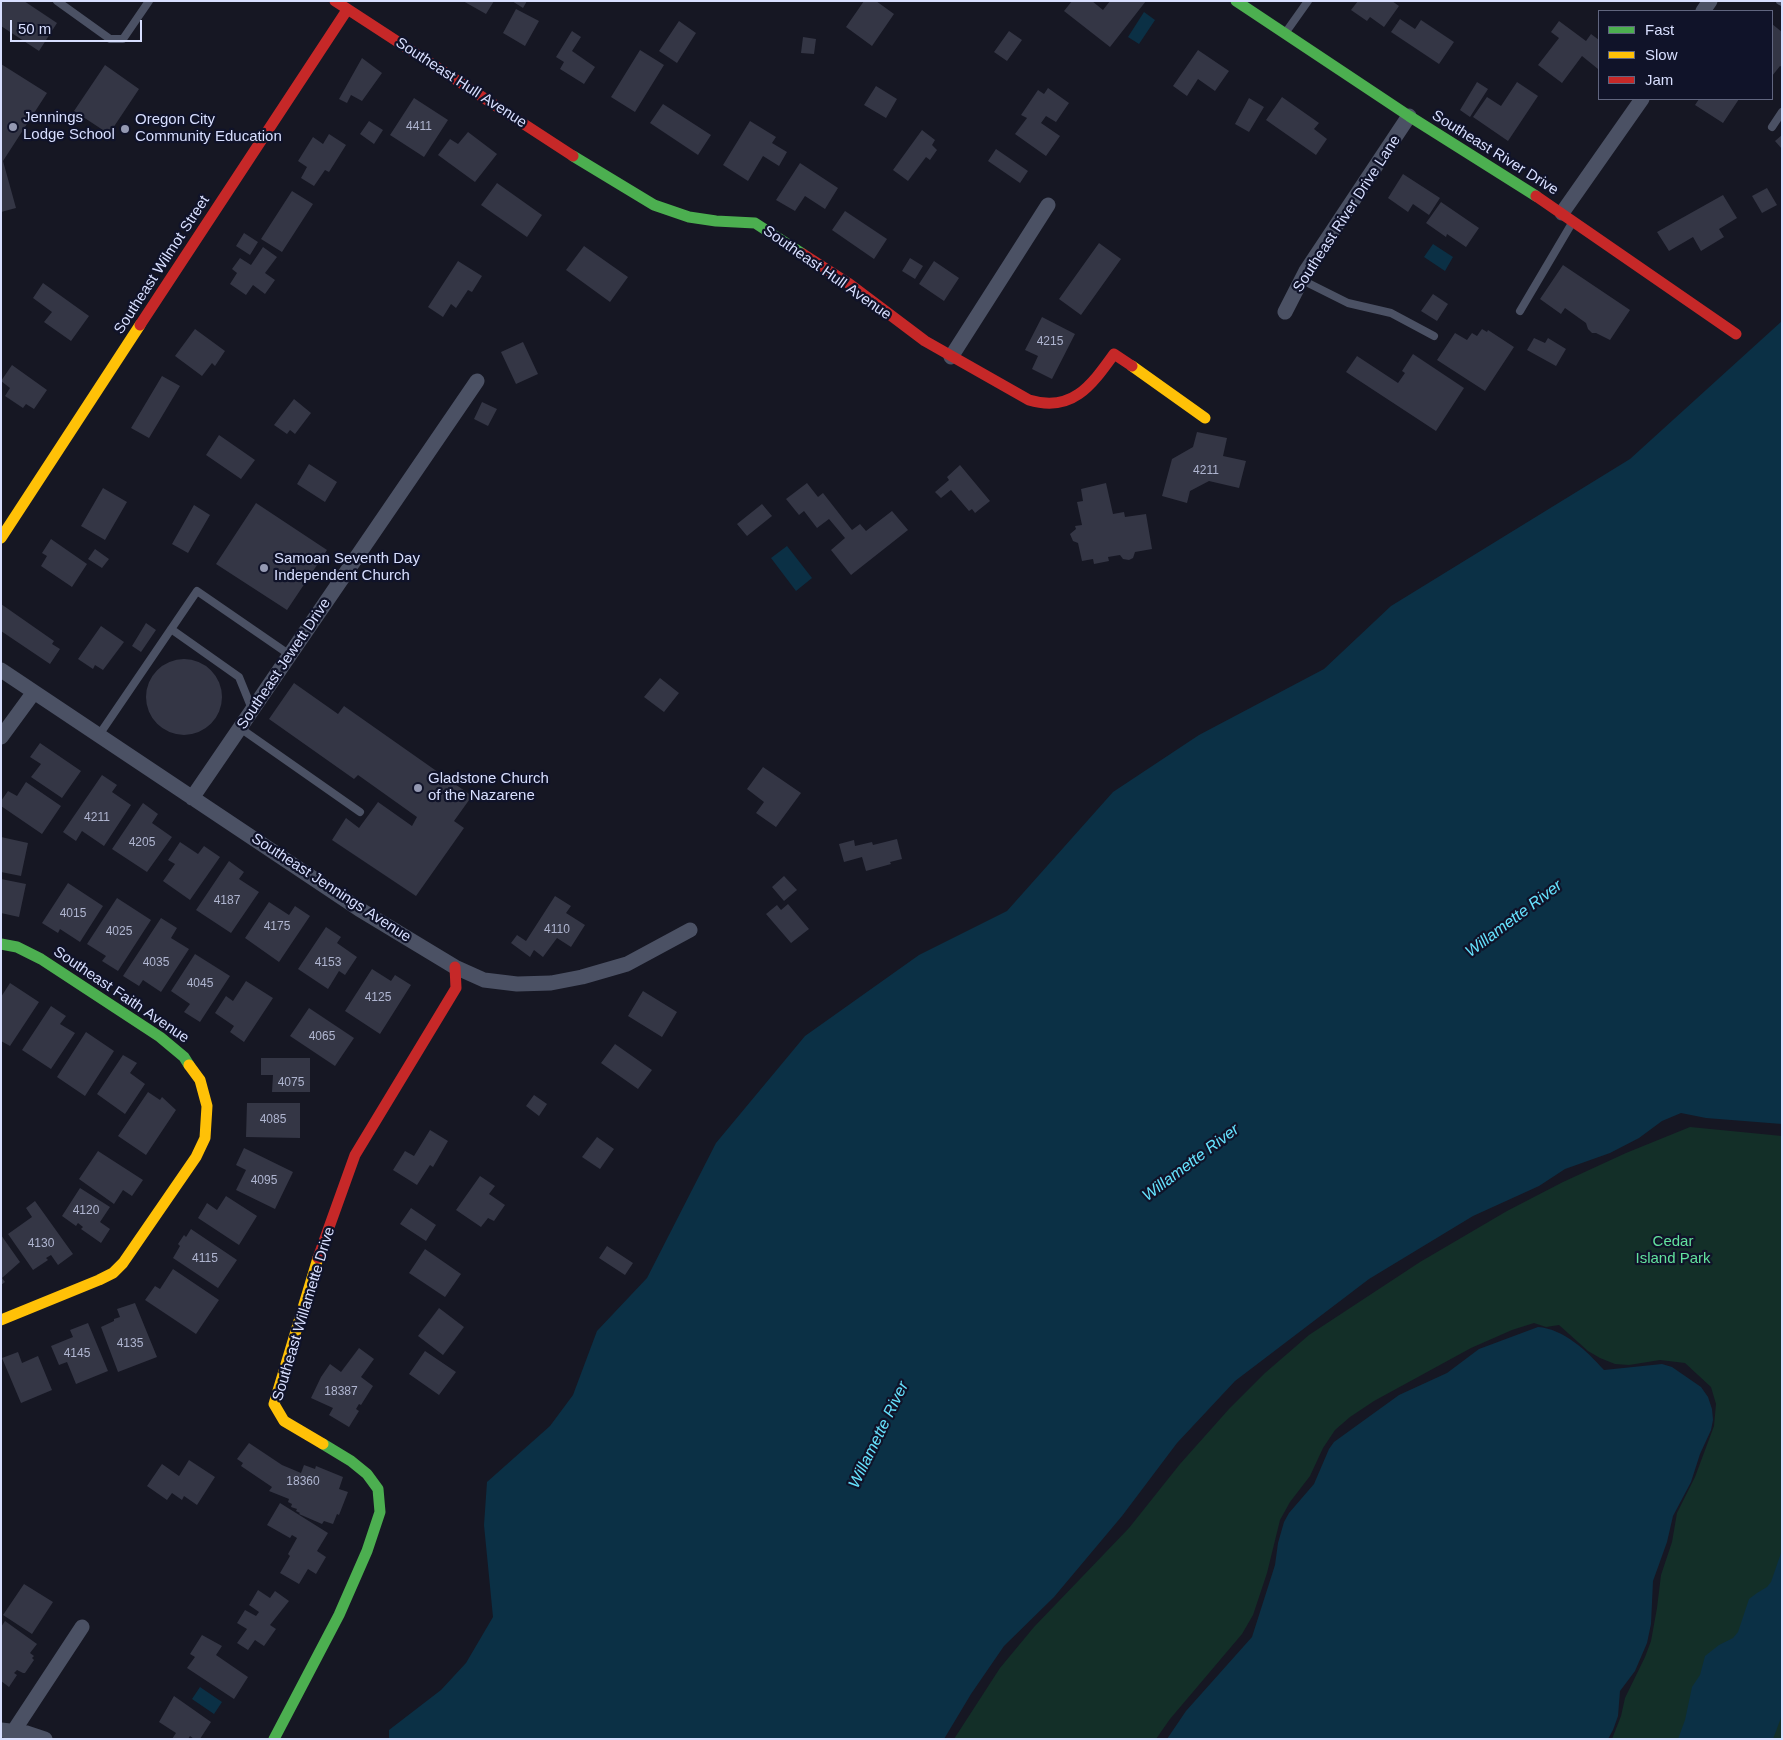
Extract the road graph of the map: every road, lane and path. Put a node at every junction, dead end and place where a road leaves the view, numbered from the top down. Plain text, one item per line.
1 (57, 1) edge
2 (149, 1) edge
3 (335, 1) edge
4 (1236, 1) edge
5 (1308, 1) edge
6 (347, 10) junction
7 (1285, 34) junction
8 (1641, 100) edge
9 (1782, 112) edge
10 (1409, 116) junction
11 (1772, 127) dead end
12 (1048, 206) dead end
13 (1568, 217) junction
14 (1302, 280) junction
15 (1520, 311) dead end
16 (1285, 312) dead end
17 (1736, 334) dead end
18 (1434, 336) dead end
19 (951, 357) junction
20 (477, 381) dead end
21 (1205, 418) dead end
22 (1, 538) edge
23 (170, 629) junction
24 (290, 655) junction
25 (1, 670) edge
26 (34, 692) junction
27 (252, 710) junction
28 (240, 728) junction
29 (99, 735) junction
30 (1, 738) edge
31 (192, 798) junction
32 (360, 812) dead end
33 (690, 930) dead end
34 (1, 944) edge
35 (455, 967) junction
36 (1, 1320) edge
37 (82, 1627) dead end
38 (7, 1731) edge
39 (45, 1739) edge
40 (274, 1739) edge

1 - 2 lane
3 - 6 street, Southeast Hull Avenue
4 - 7 street, Southeast River Drive
5 - 7 lane
6 - 19 street, Southeast Hull Avenue
6 - 22 street, Southeast Wilmot Street
7 - 10 street, Southeast River Drive
8 - 13 street
9 - 11 lane
10 - 13 street, Southeast River Drive
10 - 14 street, Southeast River Drive Lane
12 - 19 street
13 - 15 lane
13 - 17 street, Southeast River Drive
14 - 16 street, Southeast River Drive Lane
14 - 18 lane
19 - 21 street, Southeast Hull Avenue
20 - 24 street, Southeast Jewett Drive
23 - 24 lane
23 - 27 lane
23 - 29 lane
24 - 27 street, Southeast Jewett Drive
25 - 26 street, Southeast Jennings Avenue
26 - 29 street, Southeast Jennings Avenue
26 - 30 street
27 - 28 street, Southeast Jewett Drive
28 - 31 street, Southeast Jewett Drive
28 - 32 lane
29 - 31 street, Southeast Jennings Avenue
31 - 35 street, Southeast Jennings Avenue
33 - 35 street, Southeast Jennings Avenue
34 - 36 street, Southeast Faith Avenue
35 - 40 street, Southeast Willamette Drive
37 - 38 street
38 - 39 street

